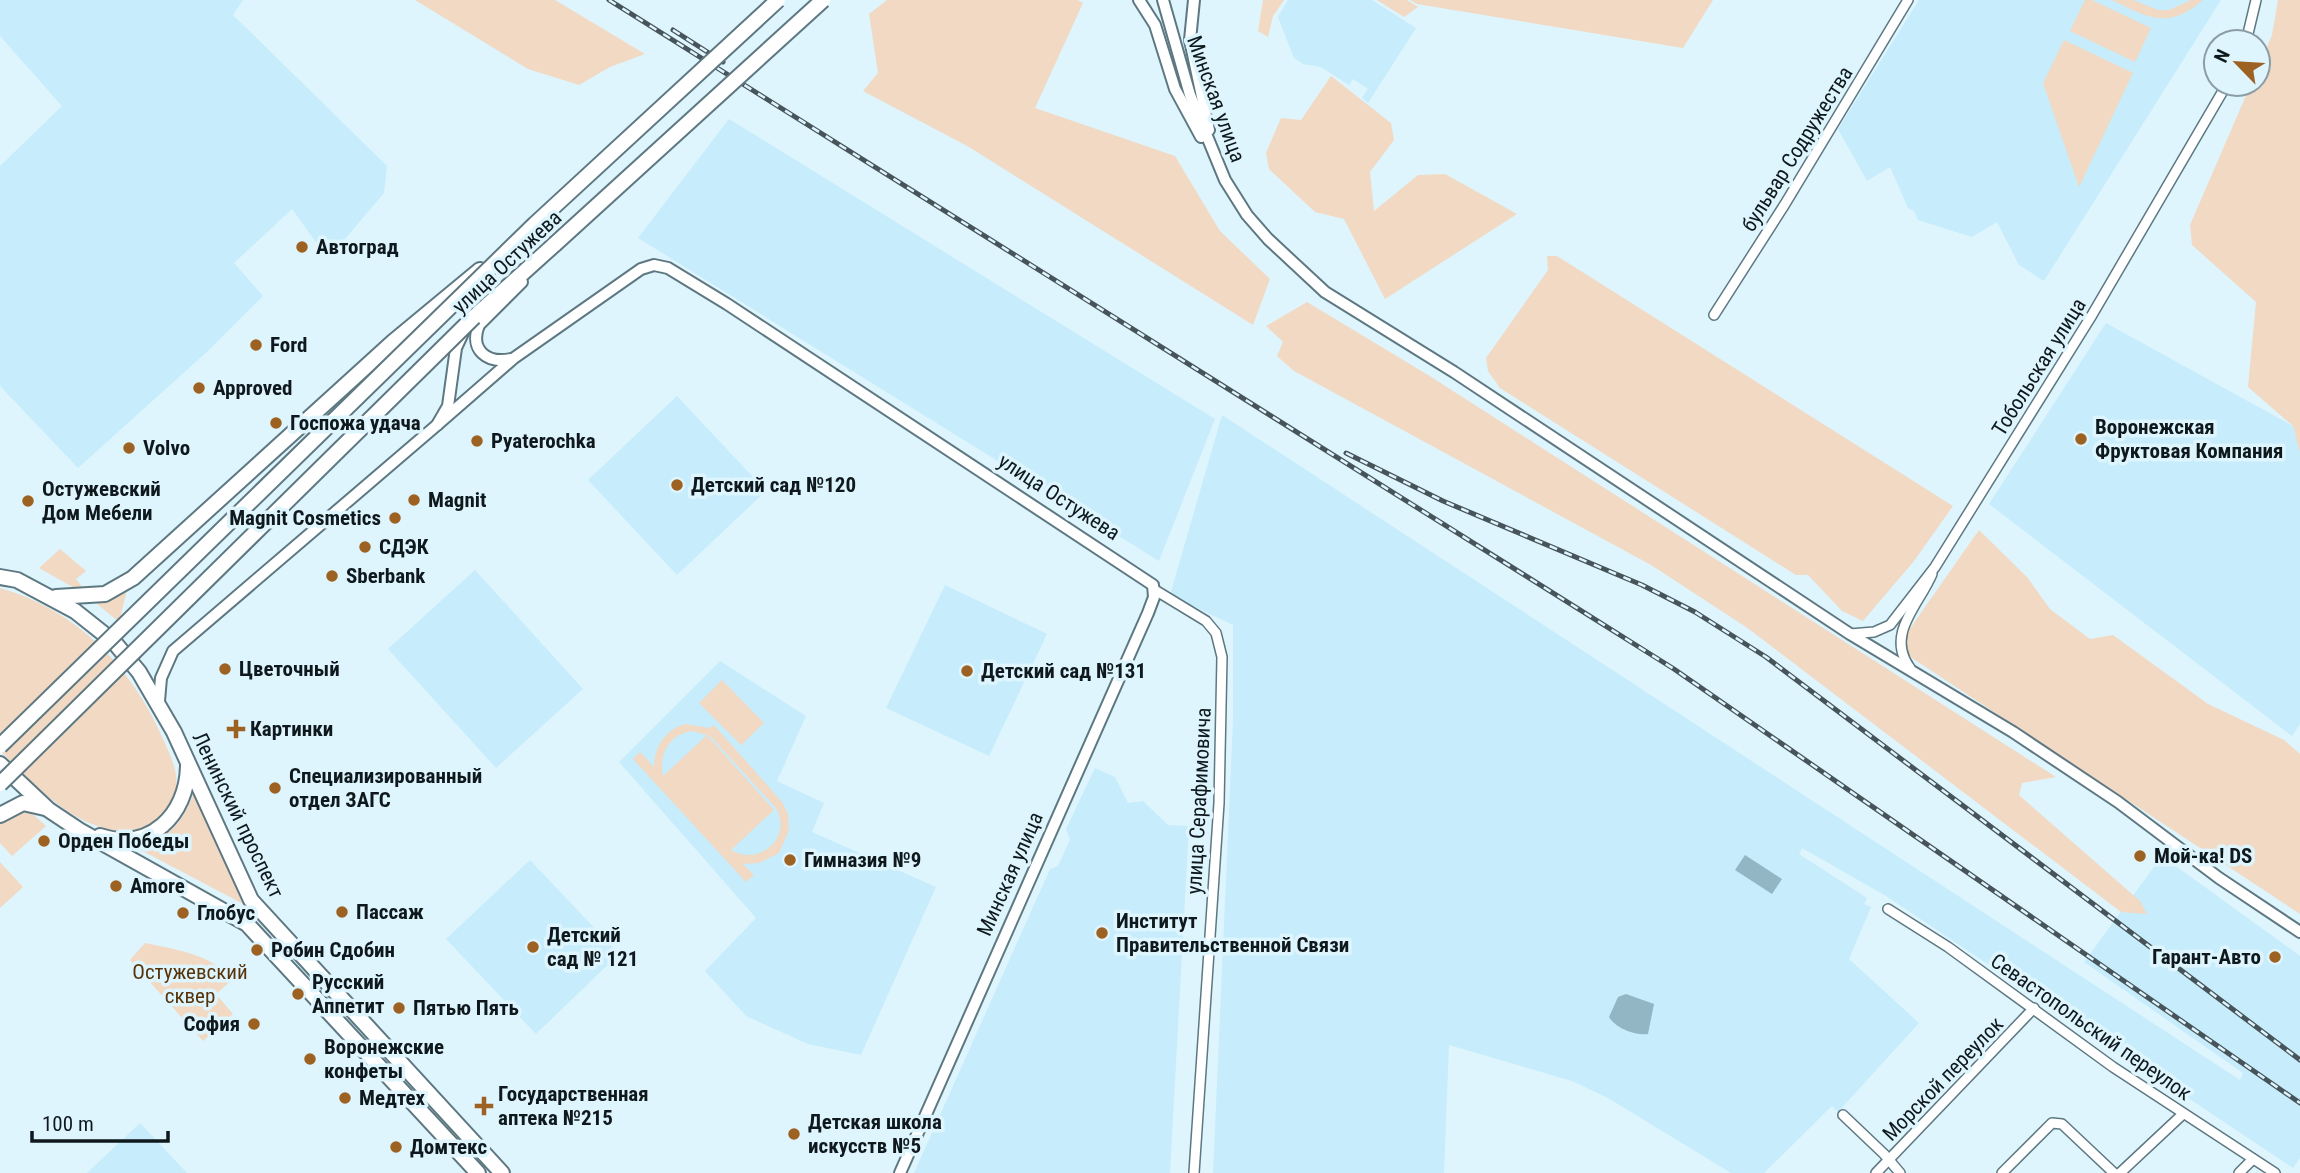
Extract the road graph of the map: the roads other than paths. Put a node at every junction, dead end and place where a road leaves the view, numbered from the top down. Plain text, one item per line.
1 (778, 0) edge
2 (824, 0) edge
3 (1139, 0) edge
4 (1163, 0) edge
5 (1194, 0) edge
6 (1908, 0) edge
7 (2256, 0) edge
8 (2249, 28) edge
9 (2219, 98) edge
10 (1218, 167) junction
11 (535, 224) junction
12 (555, 244) junction
13 (1714, 315) dead end
14 (474, 317) junction
15 (514, 358) junction
16 (438, 425) junction
17 (1935, 567) junction
18 (0, 577) edge
19 (1155, 590) junction
20 (51, 596) junction
21 (1850, 634) junction
22 (1916, 674) junction
23 (159, 701) junction
24 (0, 746) edge
25 (0, 764) edge
26 (188, 764) junction
27 (0, 784) edge
28 (49, 810) junction
29 (0, 815) edge
30 (79, 830) junction
31 (1888, 909) dead end
32 (2300, 932) edge
33 (2034, 1007) junction
34 (2183, 1114) junction
35 (1843, 1115) dead end
36 (2253, 1159) junction
37 (1888, 1161) junction
38 (478, 1173) edge
39 (502, 1173) edge
40 (900, 1173) edge
41 (1194, 1173) edge
42 (1877, 1173) edge
43 (1900, 1173) edge
44 (2002, 1173) edge
45 (2114, 1173) edge
46 (2120, 1173) edge
47 (2239, 1173) edge
48 (2275, 1173) edge

1 - 11 main road, улица Остужева, bridge
2 - 12 main road, улица Остужева, bridge
3 - 10 street
4 - 10 street, Минская улица
5 - 10 street
6 - 13 street, бульвар Содружества
7 - 8 street
9 - 17 street, Тобольская улица
10 - 21 street, Минская улица
11 - 20 main road, улица Остужева
11 - 24 main road, bridge
12 - 14 main road, улица Остужева
12 - 15 street
14 - 16 street, улица Остужева
14 - 27 main road, bridge
15 - 16 street, улица Остужева
15 - 19 street, улица Остужева
16 - 23 street, улица Остужева
17 - 21 street, Тобольская улица
17 - 22 street
18 - 20 main road, Ленинский проспект
19 - 40 street, Минская улица
19 - 41 street, улица Серафимовича
20 - 23 main road, Ленинский проспект
21 - 22 street, Минская улица
22 - 32 street, Минская улица
23 - 26 main road, Ленинский проспект
25 - 28 main road, Ленинский проспект
26 - 30 main road
26 - 39 main road, Ленинский проспект
28 - 29 main road
28 - 30 main road, Ленинский проспект
30 - 38 main road, Ленинский проспект
31 - 33 street, Севастопольский переулок
33 - 34 street, Севастопольский переулок
33 - 37 street, Морской переулок
34 - 36 street, Севастопольский переулок
34 - 46 street
35 - 37 street
36 - 47 street
36 - 48 street, Севастопольский переулок
37 - 42 street, Морской переулок
37 - 43 street
44 - 45 street

